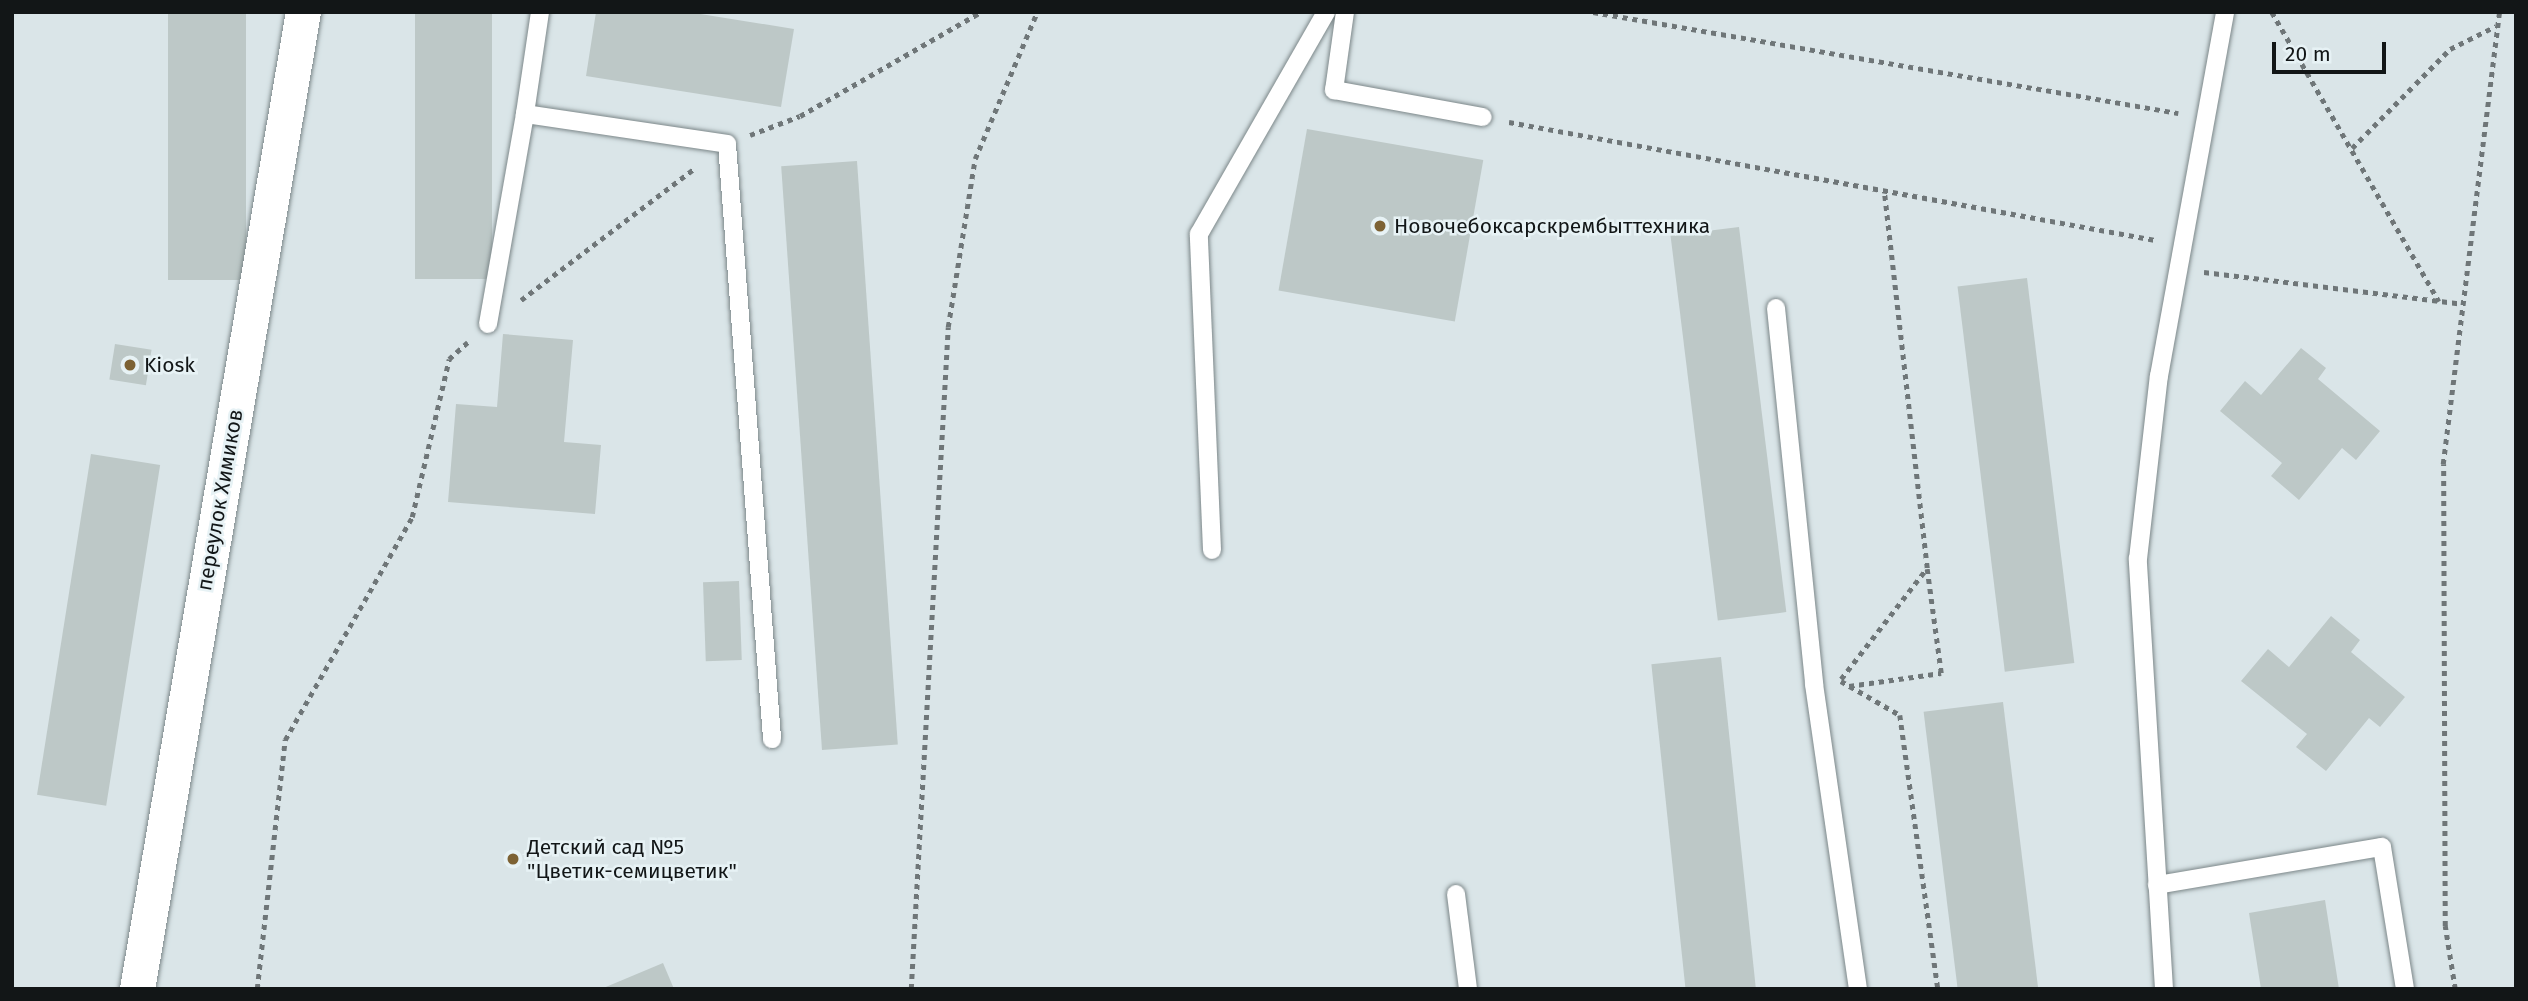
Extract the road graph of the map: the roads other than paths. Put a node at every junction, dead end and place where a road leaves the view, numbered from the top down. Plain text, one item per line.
1 (303, 12) edge
2 (540, 12) edge
3 (1326, 12) edge
4 (1345, 12) edge
5 (2225, 12) edge
6 (525, 114) junction
7 (1482, 117) road end
8 (1776, 307) dead end
9 (488, 324) road end
10 (1212, 550) dead end
11 (772, 739) dead end
12 (2157, 885) junction
13 (1457, 894) dead end
14 (137, 989) edge
15 (1468, 989) edge
16 (1858, 989) edge
17 (2164, 989) edge
18 (2406, 989) edge

1 - 14 street, переулок Химиков
2 - 6 lane
3 - 10 lane
4 - 7 lane
5 - 12 lane
6 - 9 lane
6 - 11 lane
8 - 16 lane
12 - 17 lane
12 - 18 lane
13 - 15 lane

